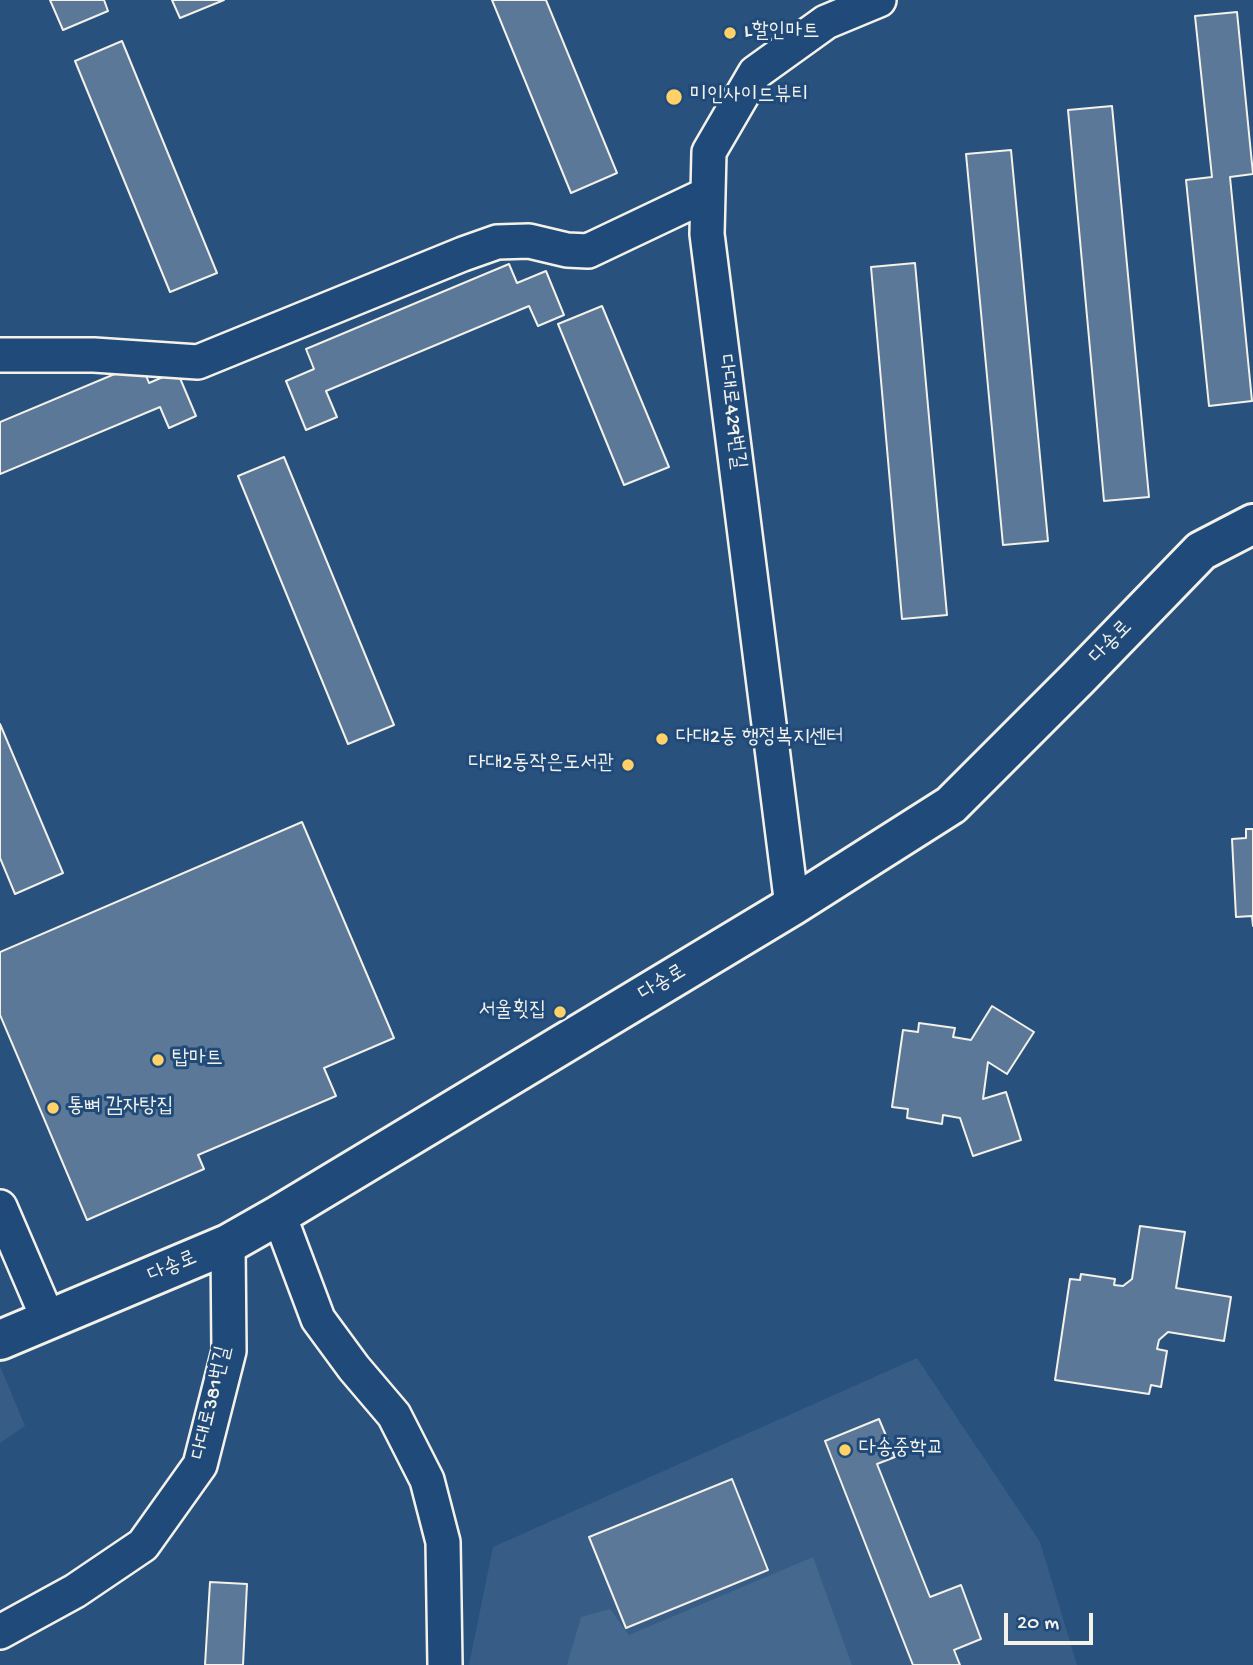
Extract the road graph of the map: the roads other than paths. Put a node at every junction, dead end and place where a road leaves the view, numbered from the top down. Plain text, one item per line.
1 (879, 0) edge
2 (708, 194) junction
3 (0, 355) edge
4 (1253, 524) edge
5 (792, 906) junction
6 (0, 1207) edge
7 (279, 1215) junction
8 (228, 1244) junction
9 (49, 1321) junction
10 (0, 1340) edge
11 (0, 1632) edge
12 (445, 1665) edge

1 - 2 street, 다대로429번길
2 - 3 street
2 - 5 street, 다대로429번길
4 - 5 main road, 다송로
5 - 7 main road, 다송로
6 - 9 street
7 - 8 main road, 다송로
7 - 12 street
8 - 9 main road, 다송로
8 - 11 street, 다대로381번길
9 - 10 main road, 다송로

